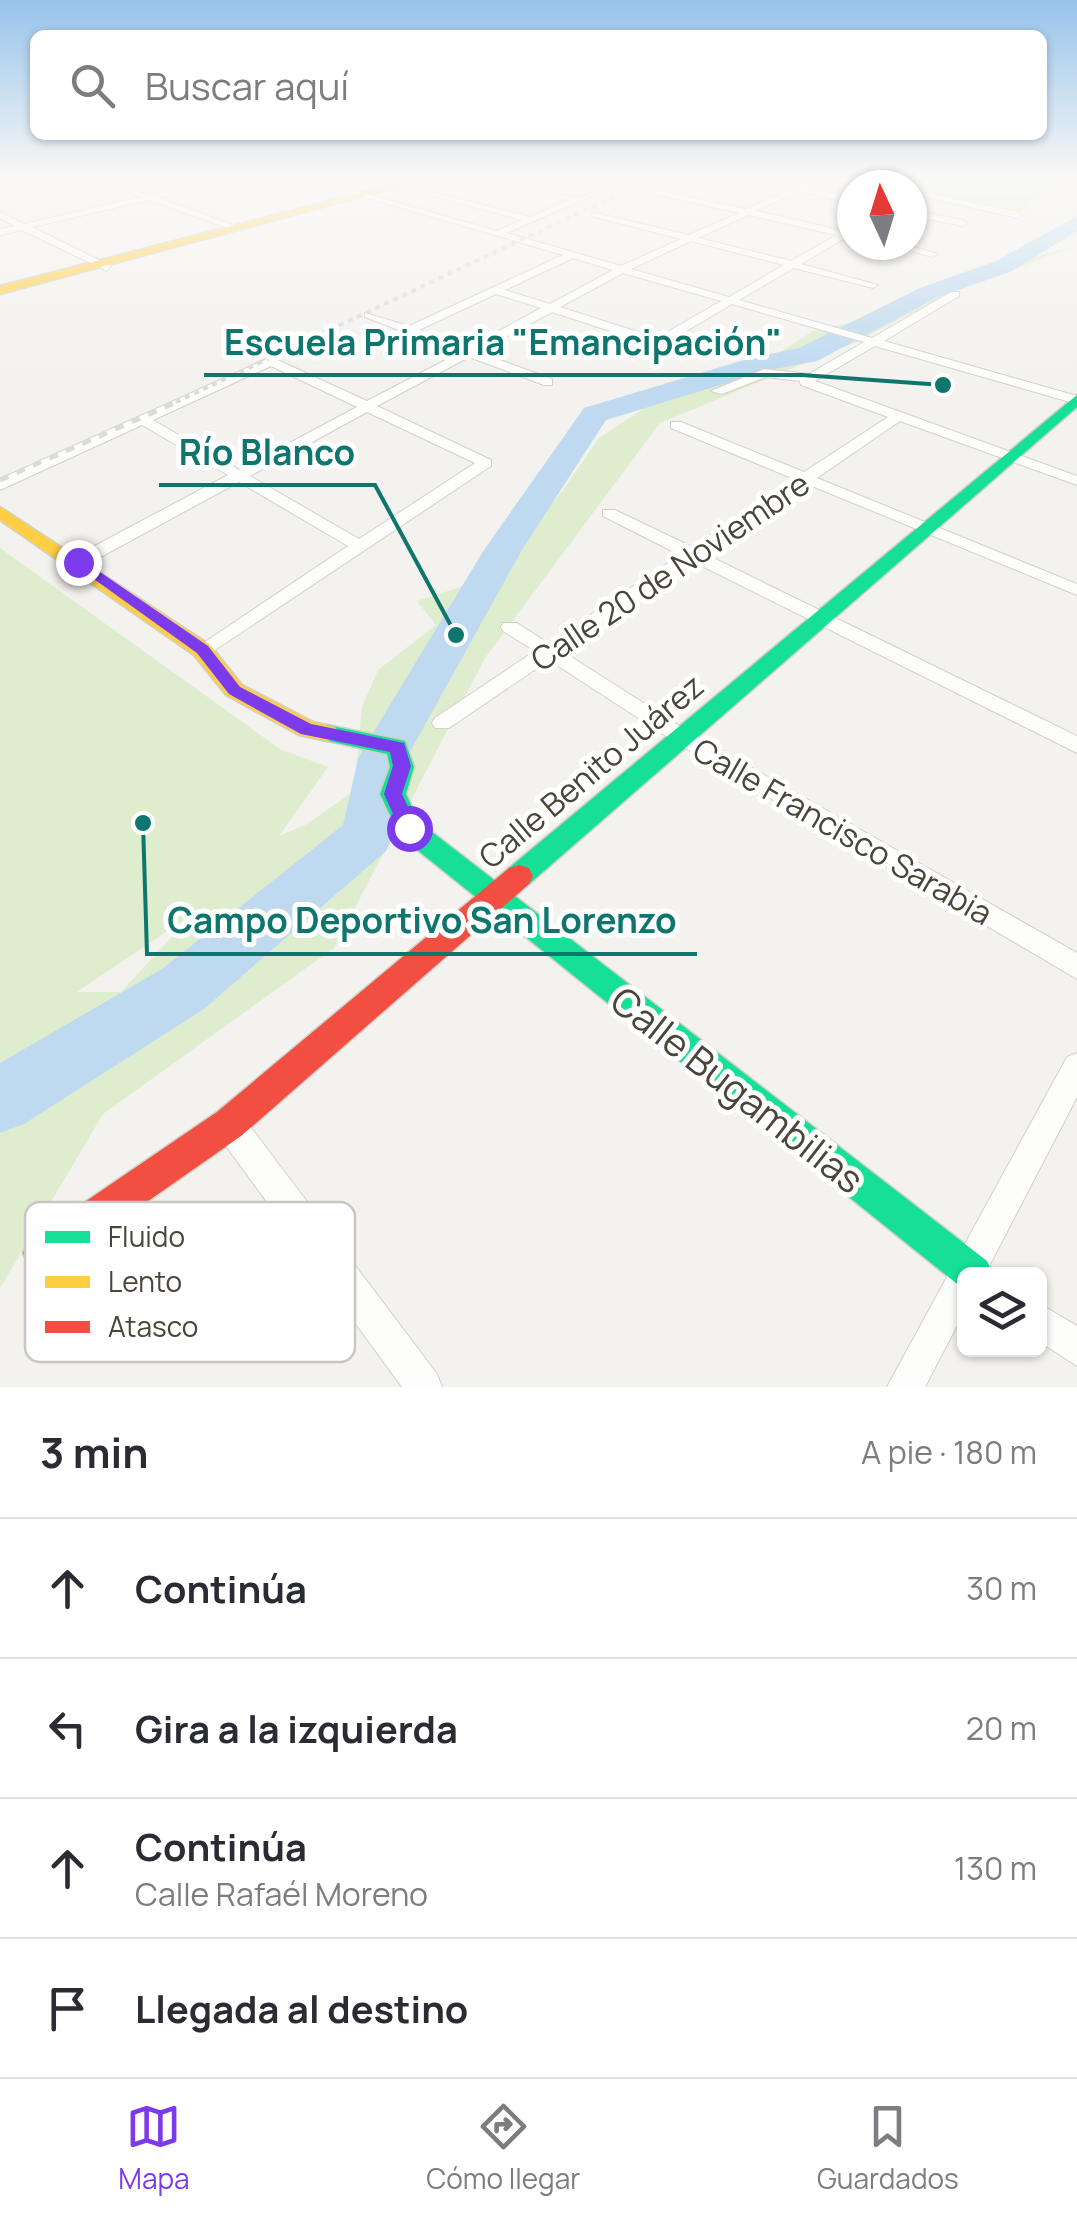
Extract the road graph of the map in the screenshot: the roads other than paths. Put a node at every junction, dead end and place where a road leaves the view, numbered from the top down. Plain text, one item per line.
1 (59, 244) edge
2 (185, 244) edge
3 (187, 244) edge
4 (538, 244) edge
5 (679, 244) edge
6 (709, 244) edge
7 (829, 244) edge
8 (927, 253) edge
9 (574, 254) junction
10 (933, 254) dead end
11 (791, 264) junction
12 (103, 266) junction
13 (622, 269) junction
14 (873, 285) dead end
15 (496, 290) junction
16 (0, 293) edge
17 (956, 294) dead end
18 (728, 299) junction
19 (551, 307) junction
20 (369, 315) dead end
21 (409, 330) junction
22 (868, 340) junction
23 (658, 342) junction
24 (676, 348) dead end
25 (468, 353) junction
26 (806, 380) junction
27 (548, 382) dead end
28 (717, 391) dead end
29 (1077, 400) edge
30 (364, 408) junction
31 (897, 418) junction
32 (144, 420) junction
33 (676, 426) dead end
34 (1010, 458) junction
35 (238, 475) junction
36 (805, 480) junction
37 (1077, 481) edge
38 (0, 486) edge
39 (0, 512) edge
40 (609, 513) dead end
41 (928, 530) junction
42 (360, 546) junction
43 (693, 555) junction
44 (78, 562) junction
45 (1077, 590) edge
46 (821, 619) junction
47 (510, 627) dead end
48 (202, 650) junction
49 (547, 654) junction
50 (442, 723) dead end
51 (682, 737) junction
52 (1077, 745) edge
53 (494, 896) junction
54 (1077, 967) edge
55 (1077, 1067) edge
56 (229, 1124) junction
57 (117, 1202) edge
58 (287, 1202) edge
59 (959, 1267) edge
60 (973, 1267) edge
61 (355, 1294) edge
62 (957, 1296) edge
63 (1047, 1326) edge
64 (1077, 1348) edge
65 (424, 1387) edge
66 (906, 1387) edge

1 - 12 street
2 - 12 street
3 - 12 street
4 - 9 street
5 - 13 street
6 - 11 street
7 - 11 street
8 - 10 street
9 - 13 street
9 - 15 street
11 - 14 street
11 - 18 street
12 - 16 street
13 - 18 street
13 - 19 street
15 - 19 street
15 - 21 street
17 - 22 street
18 - 22 street
18 - 23 street
19 - 23 street
19 - 25 street
20 - 21 street
21 - 25 street
22 - 26 street
22 - 29 street
23 - 24 street
25 - 27 street
25 - 30 street
26 - 28 street
26 - 31 street
29 - 34 street, Calle Benito Juárez
30 - 32 street
30 - 35 street
30 - 42 street
31 - 34 street
31 - 36 street, Calle 20 de Noviembre
32 - 35 street
32 - 38 street
33 - 36 street
34 - 37 street
34 - 41 street, Calle Benito Juárez
35 - 42 street
35 - 44 street
36 - 41 street
36 - 43 street, Calle 20 de Noviembre
39 - 44 street
40 - 43 street
41 - 45 street
41 - 46 street, Calle Benito Juárez
42 - 48 street
43 - 46 street
43 - 49 street, Calle 20 de Noviembre
44 - 48 street
46 - 51 street, Calle Benito Juárez
46 - 52 street
47 - 49 street, Calle Francisco Sarabia
48 - 53 street, Calle Bugambilias
49 - 50 street, Calle 20 de Noviembre
49 - 51 street, Calle Francisco Sarabia
51 - 53 street, Calle Benito Juárez
51 - 54 street, Calle Francisco Sarabia
53 - 56 street, Calle Benito Juárez
53 - 59 street, Calle Bugambilias
55 - 60 street
56 - 57 street, Calle Benito Juárez
56 - 58 street
61 - 65 street
62 - 66 street
63 - 64 street

